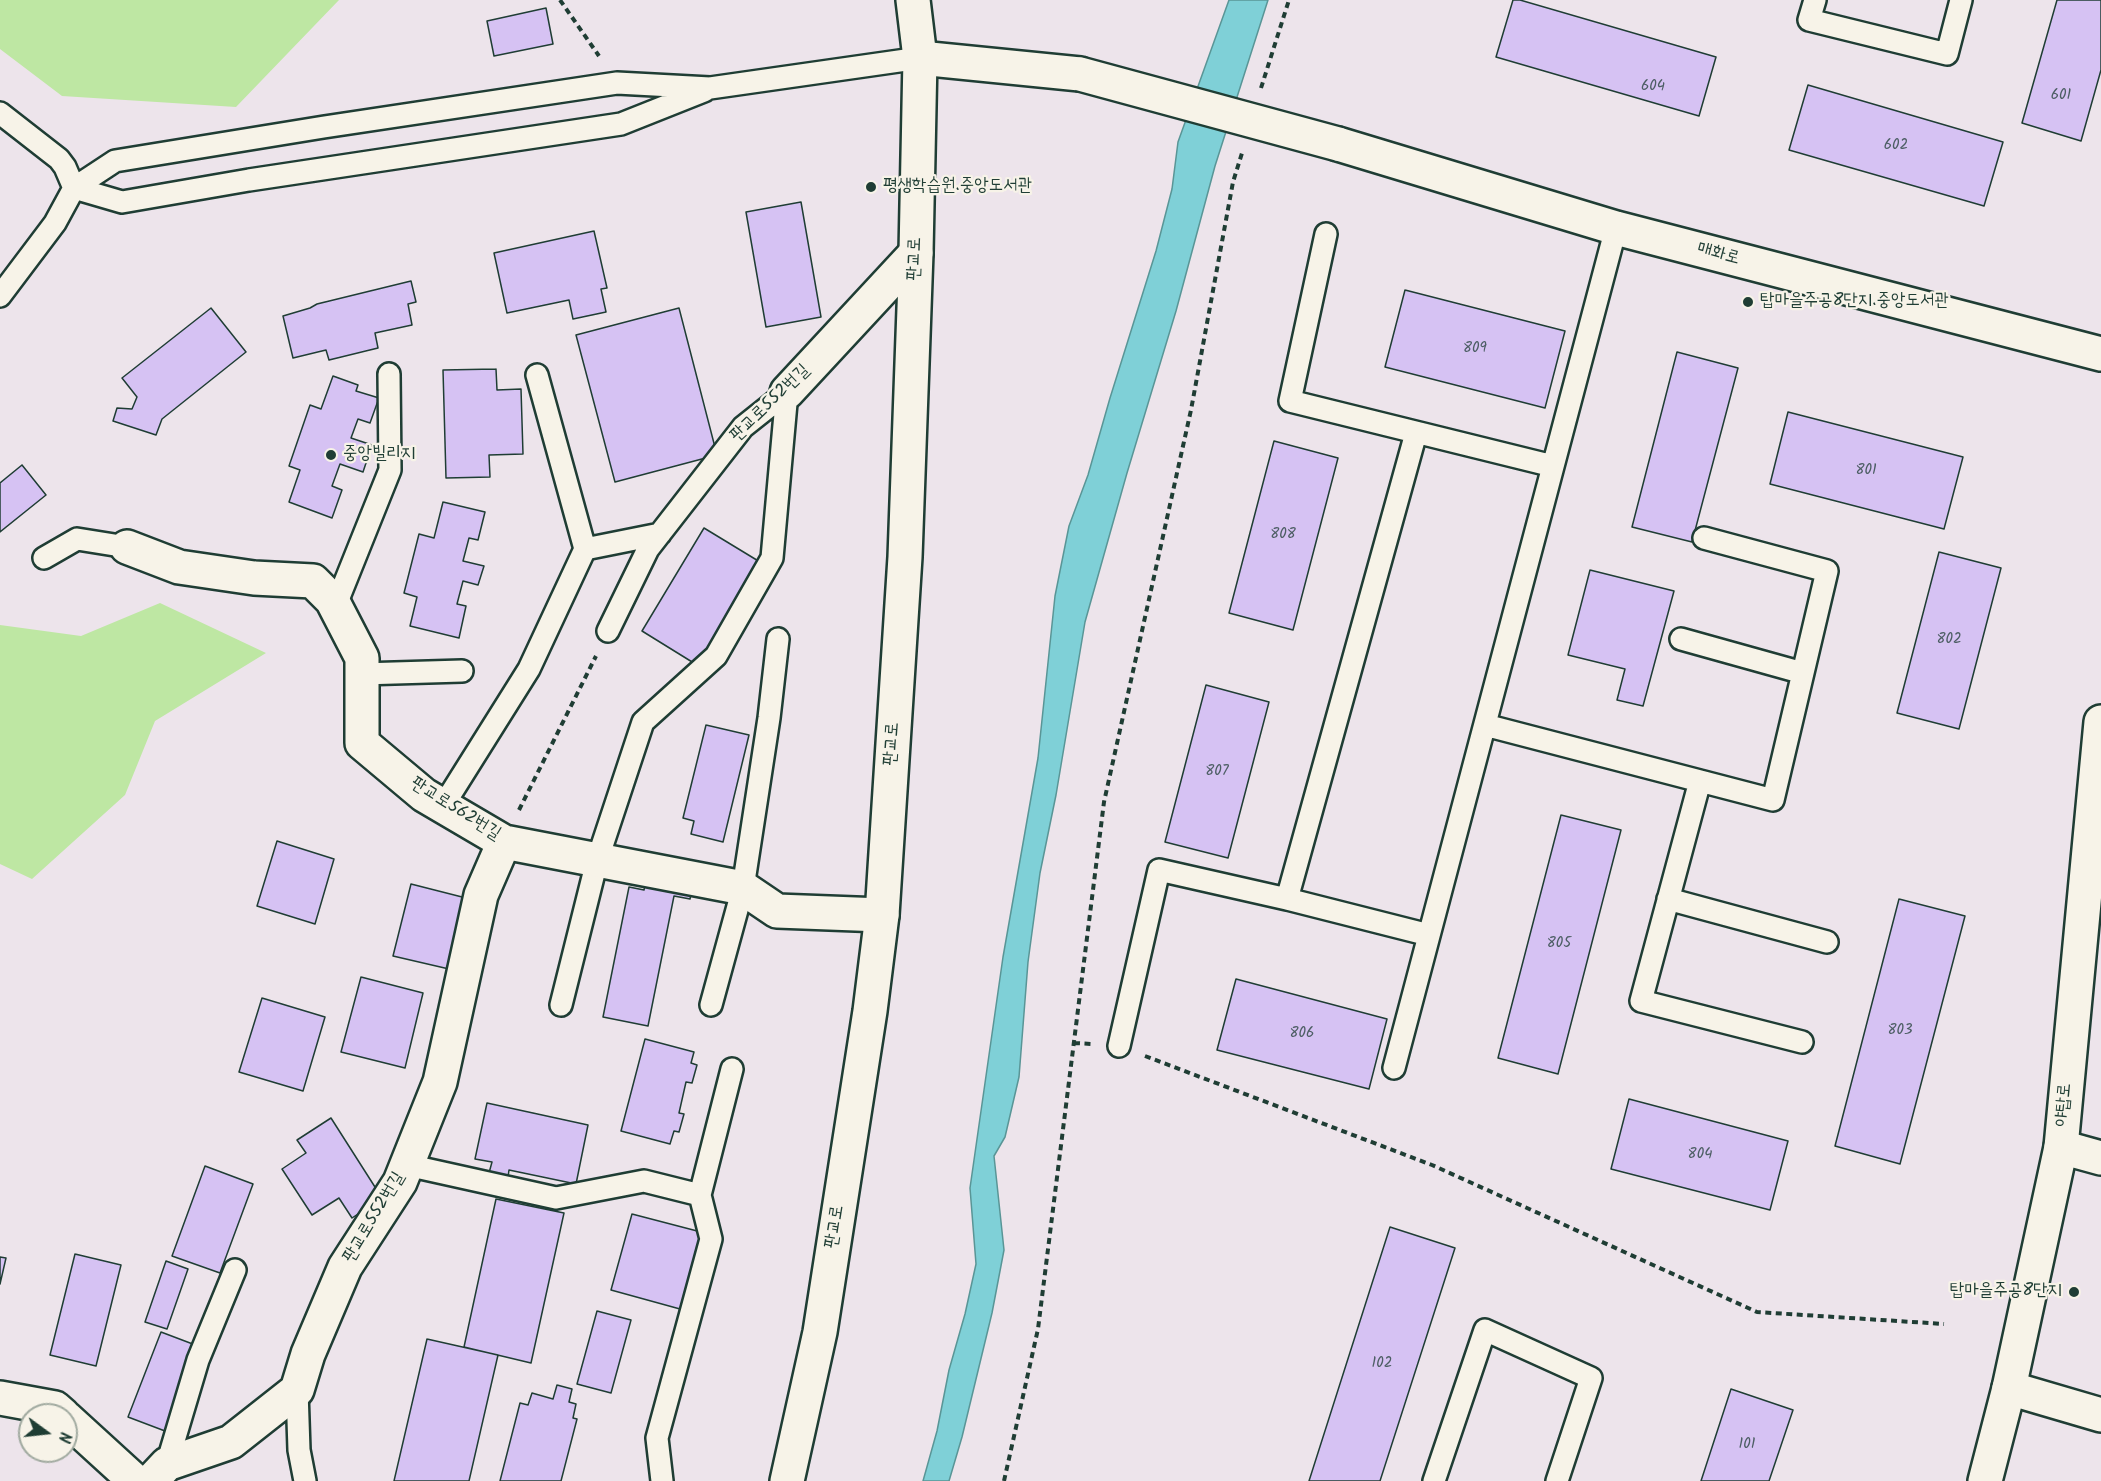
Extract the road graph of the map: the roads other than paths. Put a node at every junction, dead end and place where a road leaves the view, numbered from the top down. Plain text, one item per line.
1 (913, 0) edge
2 (1815, 0) edge
3 (1961, 0) edge
4 (920, 58) junction
5 (710, 88) junction
6 (0, 113) edge
7 (74, 188) junction
8 (1616, 228) junction
9 (1326, 234) dead end
10 (916, 253) junction
11 (0, 296) edge
12 (2101, 354) edge
13 (389, 374) dead end
14 (537, 375) dead end
15 (787, 392) junction
16 (1416, 433) junction
17 (1553, 466) junction
18 (660, 534) junction
19 (1704, 538) dead end
20 (127, 547) joint
21 (585, 549) junction
22 (44, 558) dead end
23 (335, 607) junction
24 (608, 631) road end
25 (778, 639) dead end
26 (1680, 639) dead end
27 (462, 671) dead end
28 (1803, 673) junction
29 (361, 674) junction
30 (2101, 722) edge
31 (1485, 725) junction
32 (1700, 781) junction
33 (443, 806) junction
34 (504, 842) junction
35 (597, 861) junction
36 (743, 888) junction
37 (1287, 899) junction
38 (1668, 899) junction
39 (882, 915) junction
40 (1429, 935) junction
41 (1827, 942) dead end
42 (561, 1005) dead end
43 (711, 1005) dead end
44 (1802, 1042) dead end
45 (1119, 1046) road end
46 (1395, 1068) dead end
47 (732, 1069) dead end
48 (2061, 1147) junction
49 (2101, 1158) edge
50 (407, 1165) junction
51 (700, 1195) junction
52 (235, 1270) dead end
53 (2009, 1388) junction
54 (297, 1390) junction
55 (0, 1398) edge
56 (28, 1403) edge
57 (2101, 1415) edge
58 (78, 1428) edge
59 (159, 1473) edge
60 (135, 1481) edge
61 (305, 1481) edge
62 (662, 1481) edge
63 (787, 1481) edge
64 (1434, 1481) edge
65 (1557, 1481) edge
66 (1985, 1481) edge

1 - 4 street, 판교로
2 - 3 lane
4 - 5 lane
4 - 8 street, 매화로, bridge
4 - 10 street, 판교로
5 - 7 lane
5 - 7 lane
6 - 7 lane
7 - 11 lane
8 - 12 street, 매화로
8 - 17 lane
9 - 16 lane
10 - 15 street, 판교로552번길
10 - 39 street, 판교로
13 - 23 lane
14 - 21 lane
15 - 18 lane, 판교로552번길
15 - 35 lane
16 - 17 lane
16 - 37 lane
17 - 31 lane
18 - 21 lane
18 - 24 lane, 판교로552번길
19 - 28 lane
20 - 22 lane
20 - 23 street, 판교로562번길
21 - 33 lane
23 - 29 street, 판교로562번길
25 - 36 lane
26 - 28 lane
27 - 29 lane
28 - 32 lane
29 - 33 street, 판교로562번길
30 - 48 street, 야탑로
31 - 32 lane
31 - 40 lane
32 - 38 lane
33 - 34 street, 판교로562번길
34 - 35 street, 판교로562번길
34 - 50 street, 판교로552번길
35 - 36 street, 판교로562번길
35 - 42 lane
36 - 39 street, 판교로562번길
36 - 43 lane
37 - 40 lane
37 - 45 lane
38 - 41 lane
38 - 44 lane
39 - 63 street, 판교로
40 - 46 lane
47 - 51 lane
48 - 49 street
48 - 53 street, 야탑로
50 - 51 lane
50 - 54 street, 판교로552번길
51 - 62 lane
52 - 59 lane
53 - 57 street
53 - 66 street, 야탑로
54 - 59 street
54 - 61 lane
55 - 56 street
58 - 60 street
64 - 65 lane

